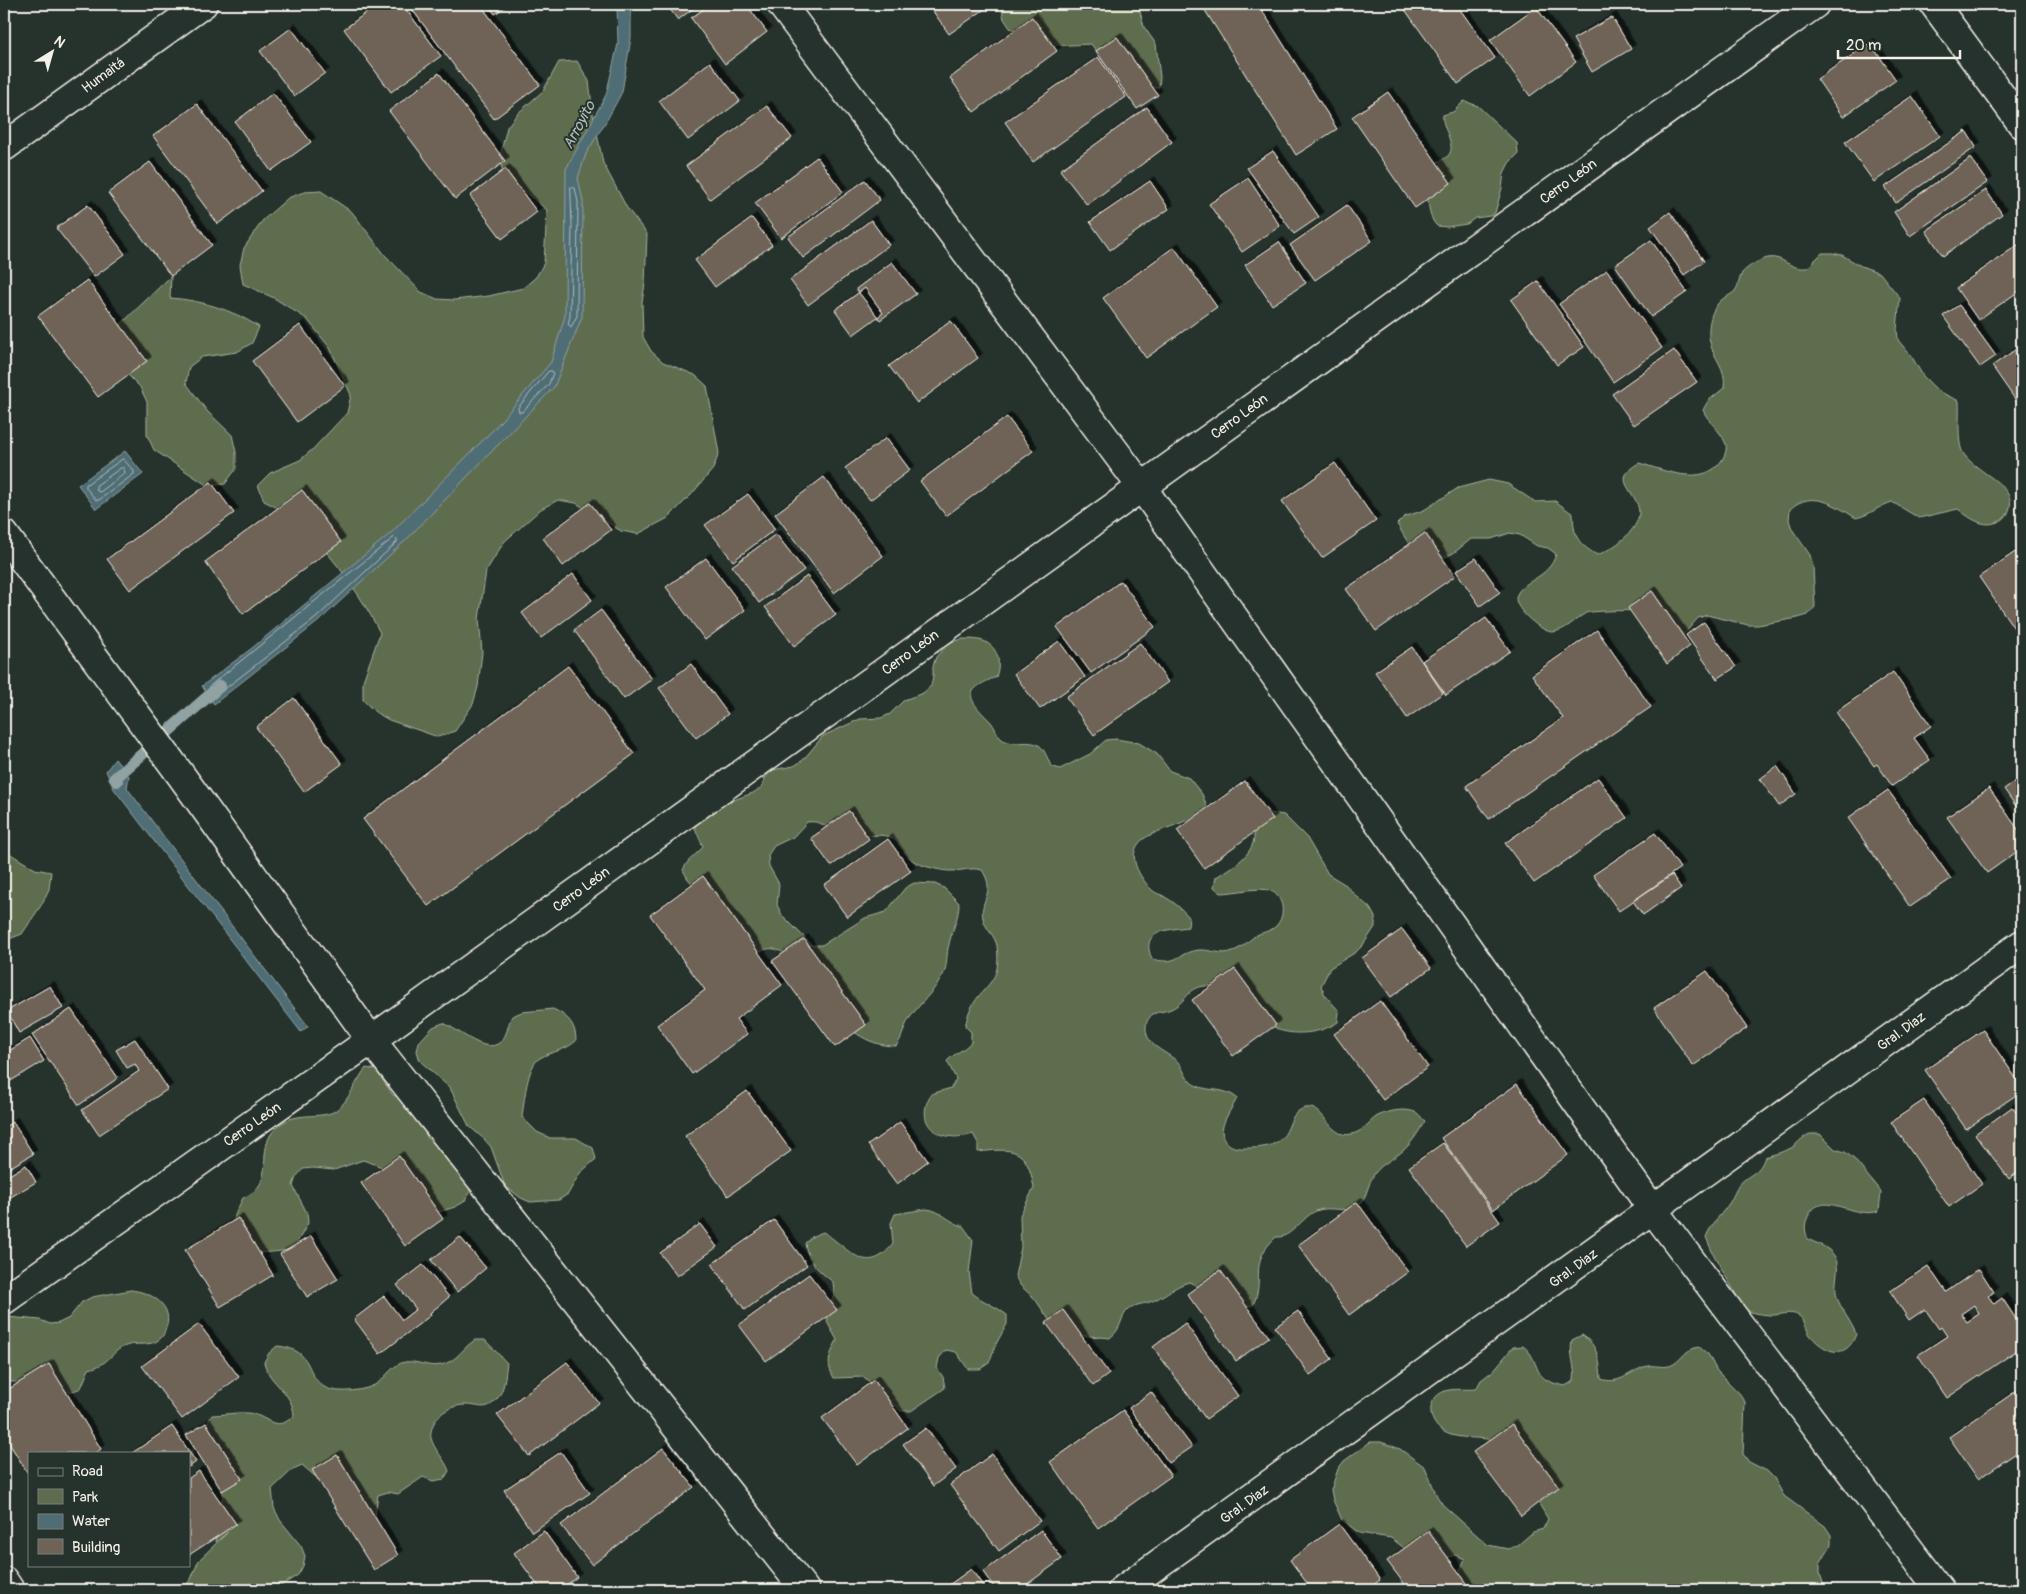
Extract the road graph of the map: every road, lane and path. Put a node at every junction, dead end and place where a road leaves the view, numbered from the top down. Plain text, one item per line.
1 (203, 4) edge
2 (781, 4) edge
3 (1815, 4) edge
4 (1934, 4) edge
5 (2022, 124) edge
6 (4, 147) edge
7 (1141, 486) junction
8 (4, 534) edge
9 (2022, 944) edge
10 (371, 1040) junction
11 (1653, 1210) junction
12 (4, 1300) edge
13 (4, 1581) edge
14 (10, 1590) edge
15 (804, 1590) edge
16 (1122, 1590) edge
17 (1940, 1590) edge

1 - 6 street, Humaitá
2 - 7 street
3 - 7 street, Cerro León
4 - 5 street
7 - 10 street, Cerro León
7 - 11 street
8 - 10 street
9 - 11 street, Gral. Diaz
10 - 12 street, Cerro León
10 - 15 street
11 - 16 street, Gral. Diaz
11 - 17 street
13 - 14 street

